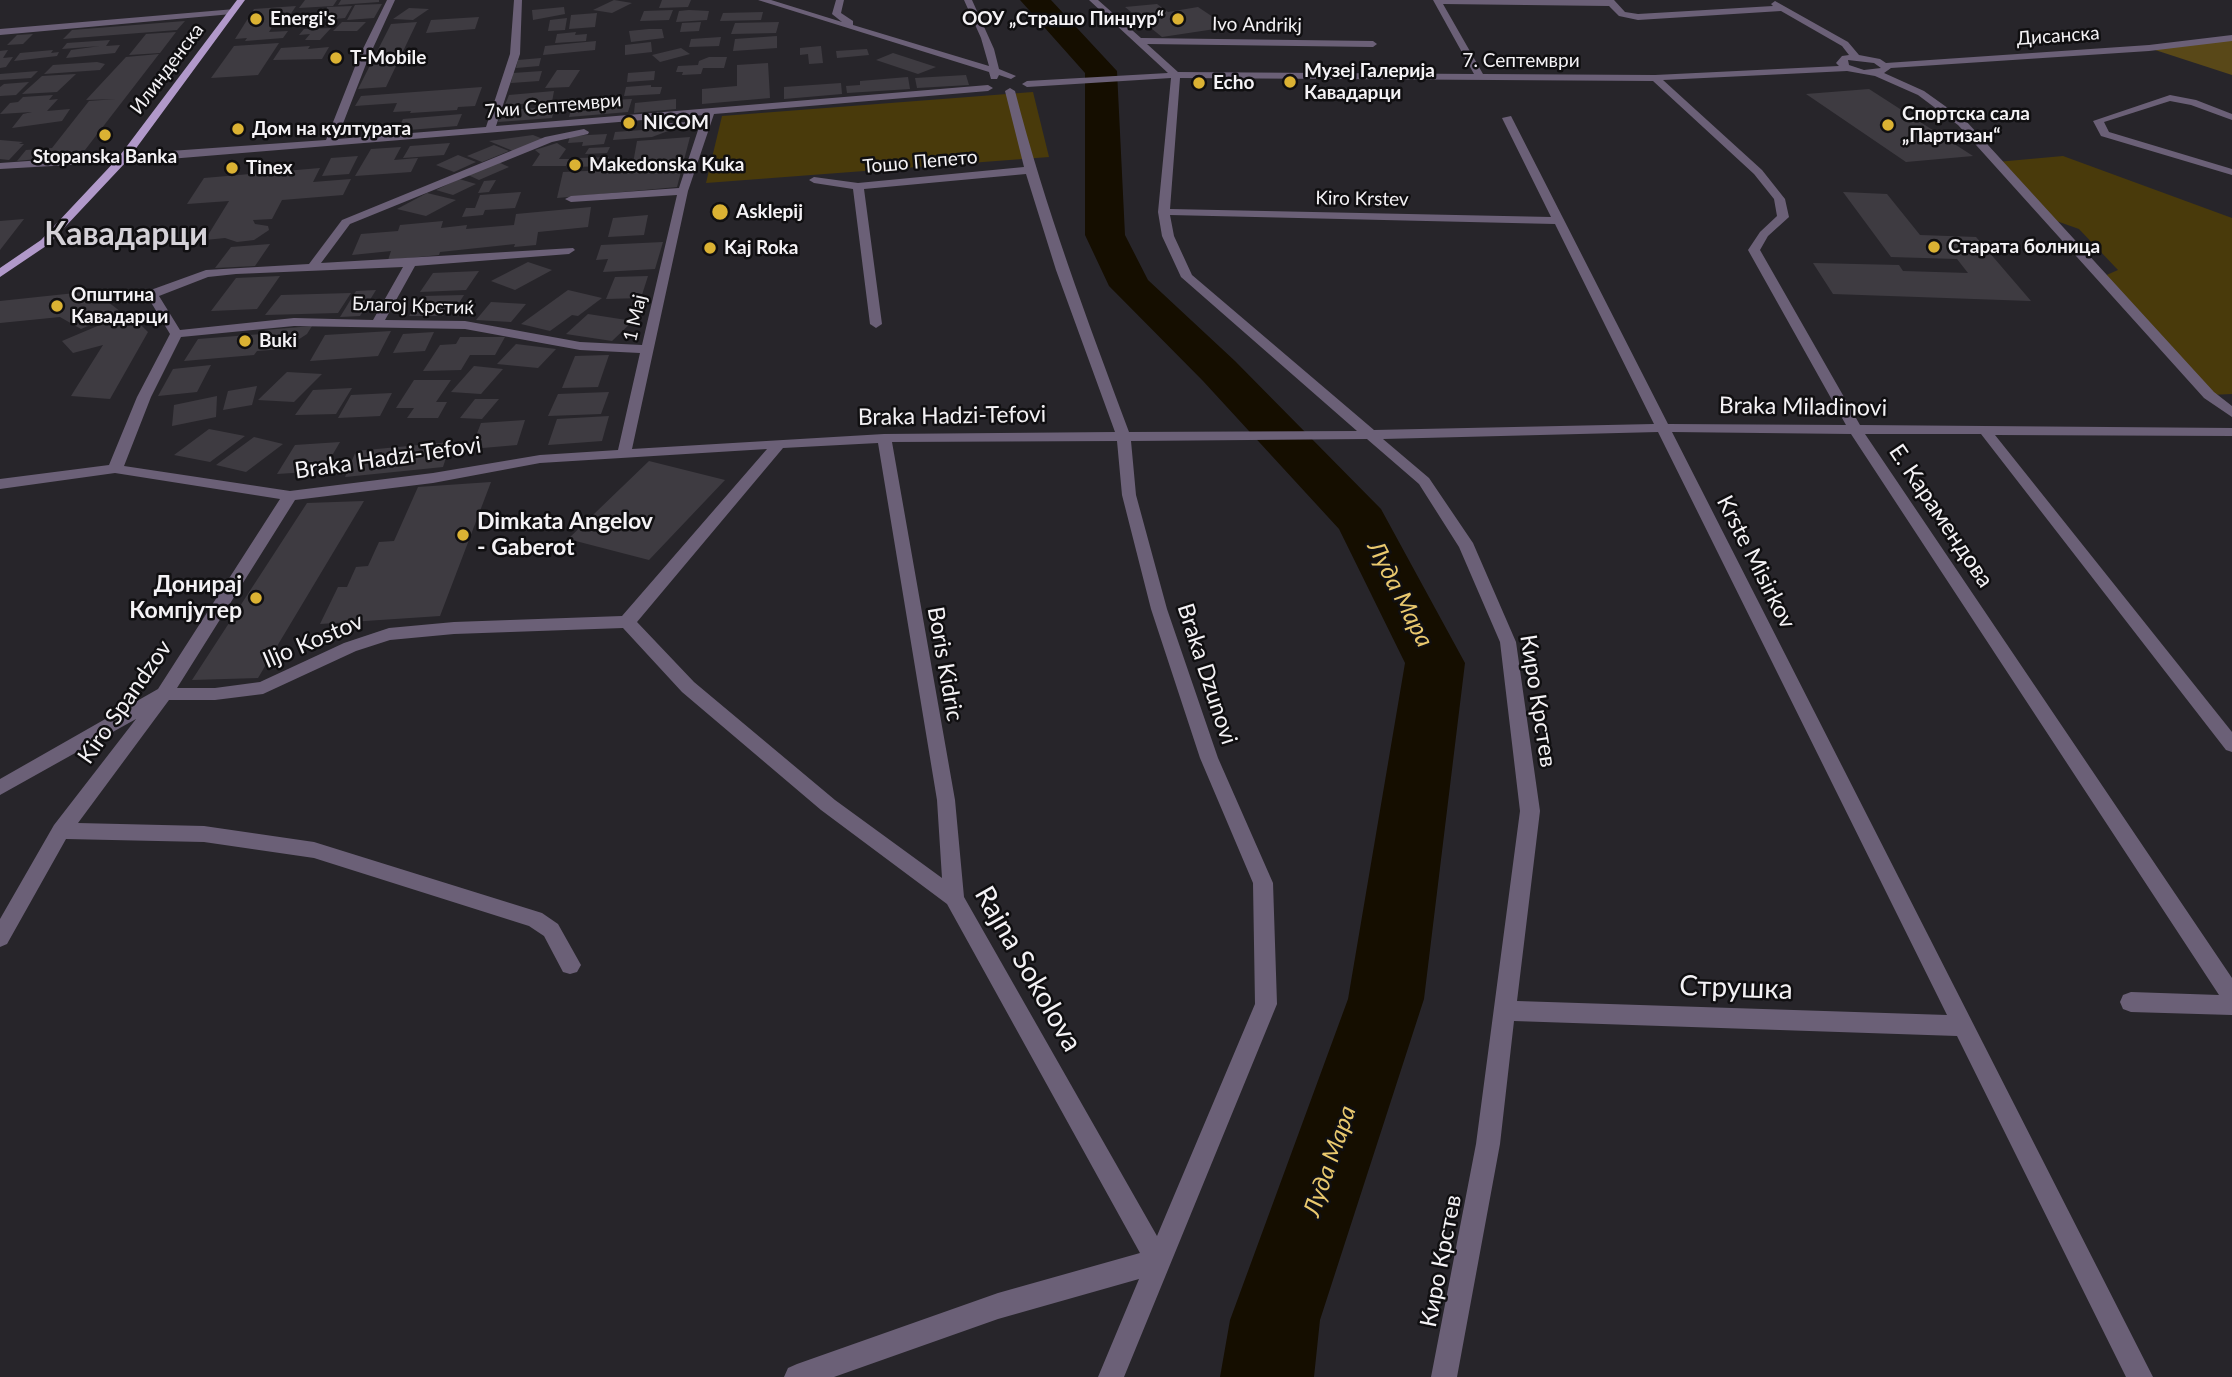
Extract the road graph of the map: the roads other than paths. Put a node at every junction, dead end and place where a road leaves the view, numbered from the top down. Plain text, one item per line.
1 (241, 0) edge
2 (391, 0) edge
3 (518, 0) edge
4 (762, 0) edge
5 (840, 0) edge
6 (968, 0) edge
7 (1093, 0) edge
8 (1437, 0) edge
9 (1767, 0) edge
10 (1610, 2) edge
11 (1783, 8) junction
12 (232, 11) junction
13 (858, 27) junction
14 (0, 32) edge
15 (2232, 38) edge
16 (1141, 41) junction
17 (1373, 44) dead end
18 (988, 47) junction
19 (975, 49) dead end
20 (963, 51) dead end
21 (938, 54) junction
22 (1856, 57) junction
23 (1847, 68) junction
24 (1881, 70) junction
25 (994, 74) junction
26 (1176, 75) junction
27 (1655, 78) junction
28 (1481, 79) junction
29 (1027, 84) junction
30 (988, 88) junction
31 (1010, 91) junction
32 (710, 111) junction
33 (2232, 117) edge
34 (1507, 118) dead end
35 (706, 124) junction
36 (490, 129) junction
37 (331, 141) junction
38 (122, 160) junction
39 (0, 166) edge
40 (1030, 170) junction
41 (2232, 172) edge
42 (814, 180) dead end
43 (859, 186) junction
44 (683, 191) junction
45 (570, 199) dead end
46 (1164, 212) junction
47 (1558, 221) junction
48 (569, 250) dead end
49 (411, 263) junction
50 (312, 267) junction
51 (0, 273) edge
52 (377, 323) junction
53 (876, 324) dead end
54 (176, 334) junction
55 (648, 349) junction
56 (2232, 394) edge
57 (2209, 395) junction
58 (2232, 412) edge
59 (1663, 428) junction
60 (1856, 429) junction
61 (1986, 432) junction
62 (2232, 432) edge
63 (1373, 435) junction
64 (1124, 436) junction
65 (1153, 436) joint
66 (884, 438) junction
67 (780, 443) junction
68 (624, 454) junction
69 (115, 469) junction
70 (0, 484) edge
71 (290, 496) junction
72 (627, 622) junction
73 (164, 694) junction
74 (2232, 745) edge
75 (0, 789) edge
76 (61, 831) junction
77 (954, 898) junction
78 (0, 938) edge
79 (570, 965) dead end
80 (2232, 996) edge
81 (2131, 1002) dead end
82 (2232, 1006) edge
83 (1505, 1011) junction
84 (1964, 1026) junction
85 (1158, 1261) junction
86 (797, 1377) edge
87 (1111, 1377) edge
88 (1444, 1377) edge
89 (2140, 1377) edge

1 - 12 main road, Илинденска
2 - 37 street
3 - 36 street
4 - 13 street
5 - 13 street
6 - 18 street
7 - 16 street
8 - 10 street
8 - 28 street
9 - 11 street
10 - 11 street
11 - 22 street
12 - 14 street
12 - 38 main road, Илинденска
13 - 21 street
15 - 24 street, Дисанска
16 - 17 street, Ivo Andrikj
16 - 26 street
18 - 19 street
18 - 25 street
20 - 21 street
21 - 25 street
22 - 23 street
22 - 24 street
23 - 24 street, 7. Септември
23 - 27 street, 7. Септември
24 - 57 street
25 - 29 street
25 - 30 street
26 - 28 street, 7. Септември
26 - 29 street, 7. Септември
26 - 46 street, Киро Крстев
27 - 28 street, 7. Септември
27 - 60 street, Е. Карамендова
29 - 31 street
30 - 31 street, 7ми Септември
30 - 32 street, 7ми Септември
31 - 40 street, Braka Dzunovi
32 - 35 street, 1 Maj
32 - 36 street, 7ми Септември
33 - 41 street
34 - 47 street, Krste Misirkov
35 - 44 street, 1 Maj
35 - 50 street
36 - 37 street, 7ми Септември
37 - 38 street, 7ми Септември
38 - 39 street, 7ми Септември
38 - 51 main road, Илинденска
40 - 43 street, Тошо Пепето
40 - 64 street, Braka Dzunovi
42 - 43 street, Тошо Пепето
43 - 53 street
44 - 45 street
44 - 55 street, 1 Maj
46 - 47 street, Kiro Krstev
46 - 63 street, Киро Крстев
47 - 59 street, Krste Misirkov
48 - 49 street
49 - 50 street
49 - 52 street
50 - 54 street
52 - 54 street, Благој Крстиќ
52 - 55 street, Благој Крстиќ
54 - 69 street
55 - 68 street, 1 Maj
56 - 57 street
57 - 58 street
59 - 60 street, Braka Miladinovi
59 - 63 street, Braka Miladinovi
59 - 84 street, Krste Misirkov
60 - 61 street, Braka Miladinovi
60 - 80 street, Е. Карамендова
61 - 62 street, Braka Miladinovi
61 - 74 street
63 - 65 street, Braka Miladinovi
63 - 83 street, Киро Крстев
64 - 65 street, Braka Hadzi-Tefovi
64 - 66 street, Braka Hadzi-Tefovi
64 - 85 street, Braka Dzunovi
66 - 67 street, Braka Hadzi-Tefovi
66 - 77 street, Boris Kidric
67 - 68 street, Braka Hadzi-Tefovi
67 - 72 street
68 - 71 street, Braka Hadzi-Tefovi
69 - 70 street, Braka Hadzi-Tefovi
69 - 71 street, Braka Hadzi-Tefovi
71 - 73 street, Kiro Spandzov
72 - 73 street, Iljo Kostov
72 - 77 street, Rajna Sokolova
73 - 75 street
73 - 76 street, Kiro Spandzov
76 - 78 street, Kiro Spandzov
76 - 79 street
77 - 85 street, Rajna Sokolova
81 - 82 street
83 - 84 street, Струшка
83 - 88 street, Киро Крстев
84 - 89 street, Krste Misirkov
85 - 86 street
85 - 87 street

